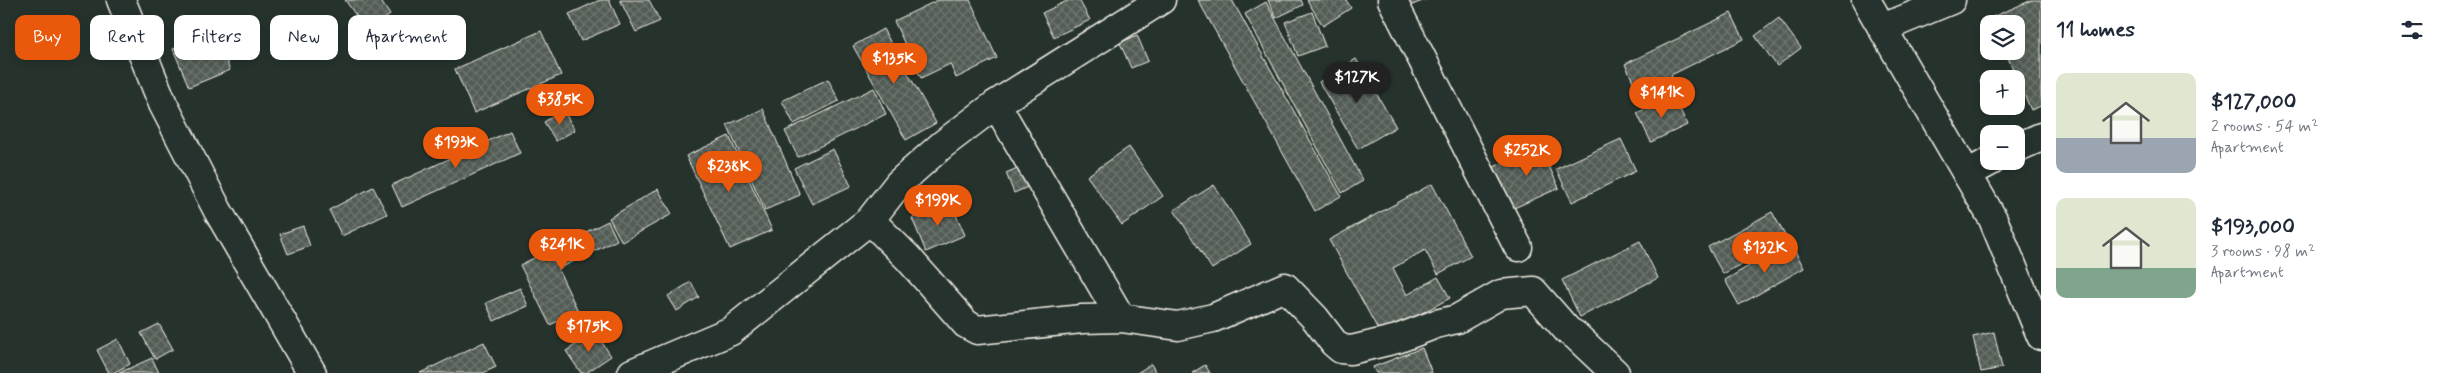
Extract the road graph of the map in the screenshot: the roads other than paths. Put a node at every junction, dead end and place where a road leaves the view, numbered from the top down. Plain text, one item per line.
1 (121, 0) edge
2 (1162, 0) edge
3 (1392, 0) edge
4 (1866, 0) edge
5 (1951, 0) edge
6 (1883, 28) junction
7 (996, 104) junction
8 (2041, 137) edge
9 (2025, 144) edge
10 (1980, 167) edge
11 (1967, 174) junction
12 (870, 220) junction
13 (1518, 247) dead end
14 (1121, 318) junction
15 (2041, 336) edge
16 (312, 373) edge
17 (632, 373) edge
18 (1615, 373) edge

1 - 16 street
2 - 7 street
3 - 13 street
4 - 6 street
5 - 6 street
6 - 11 street
7 - 12 street
7 - 14 street
8 - 9 street
10 - 11 street
11 - 15 street
12 - 14 street
12 - 17 street
14 - 18 street

